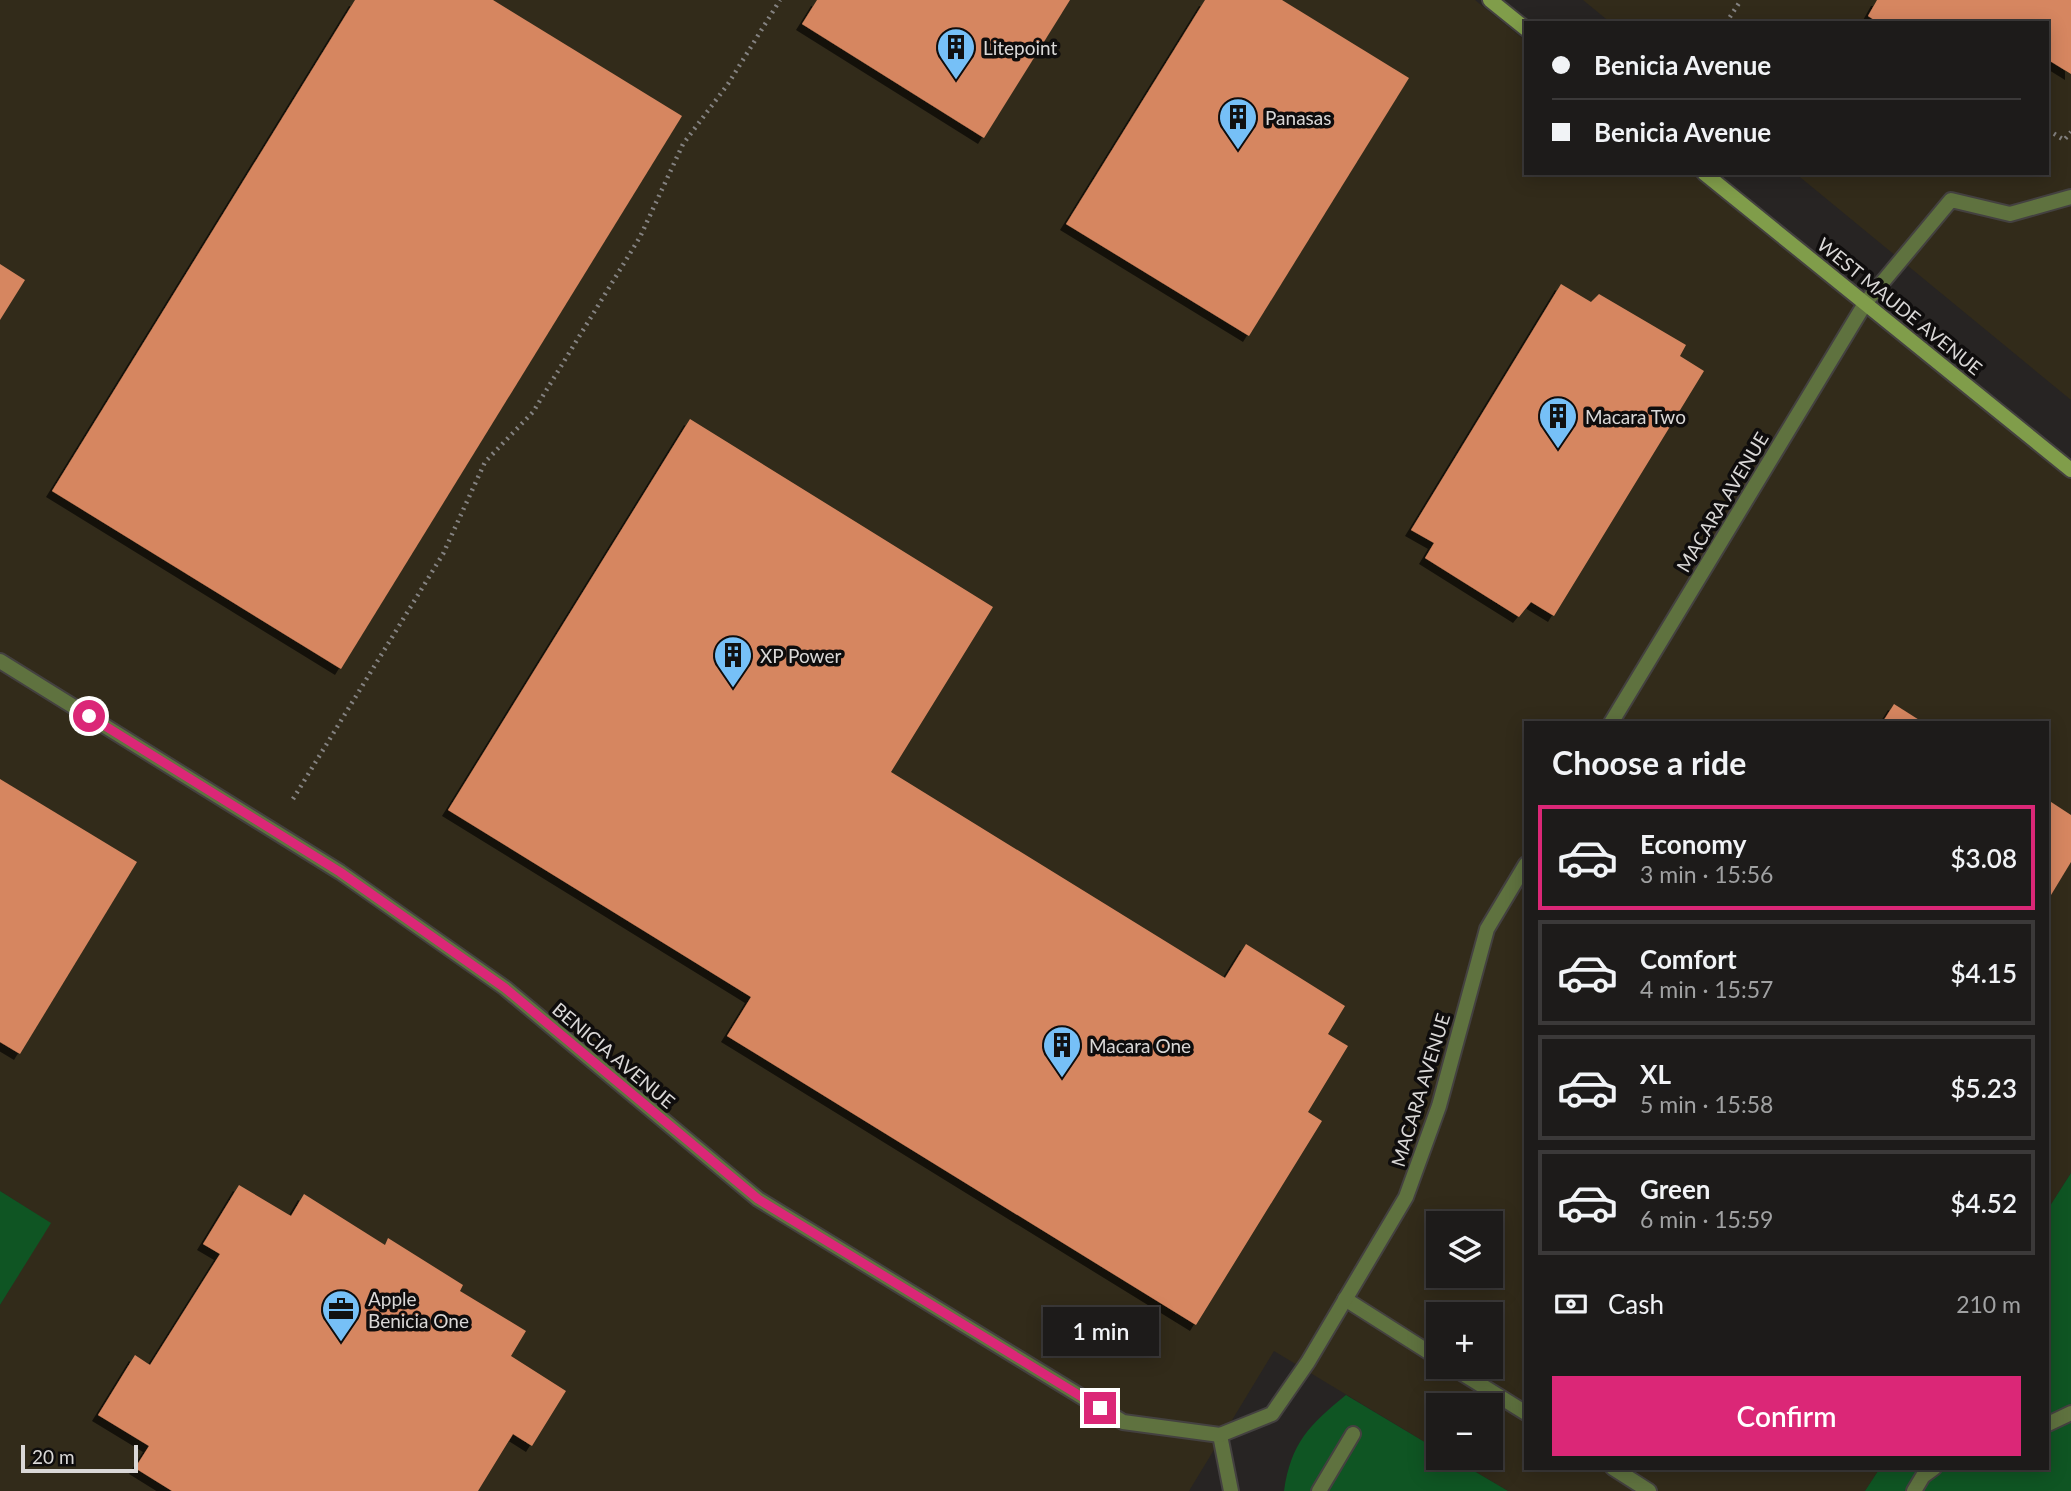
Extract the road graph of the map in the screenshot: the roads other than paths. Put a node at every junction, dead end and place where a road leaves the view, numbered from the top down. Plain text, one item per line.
1 (1490, 0) edge
2 (1524, 27) edge
3 (1707, 175) edge
4 (2071, 197) edge
5 (1866, 302) junction
6 (2071, 470) edge
7 (0, 661) edge
8 (1612, 721) edge
9 (1524, 867) edge
10 (1345, 1299) junction
11 (1426, 1350) edge
12 (1471, 1379) edge
13 (1524, 1412) edge
14 (2071, 1413) edge
15 (2049, 1424) edge
16 (1353, 1434) dead end
17 (1220, 1435) junction
18 (1616, 1470) edge
19 (1931, 1470) edge
20 (1231, 1491) edge
21 (1319, 1491) edge
22 (1649, 1491) edge
23 (1914, 1491) edge

1 - 2 main road
3 - 5 main road, WEST MAUDE AVENUE
4 - 5 street, MACARA AVENUE
5 - 6 main road, WEST MAUDE AVENUE
5 - 8 street, MACARA AVENUE
7 - 17 street, BENICIA AVENUE
9 - 10 street, MACARA AVENUE
10 - 11 street
10 - 17 street, MACARA AVENUE
12 - 13 street
14 - 15 street
16 - 21 street
17 - 20 street
18 - 22 street
19 - 23 street

